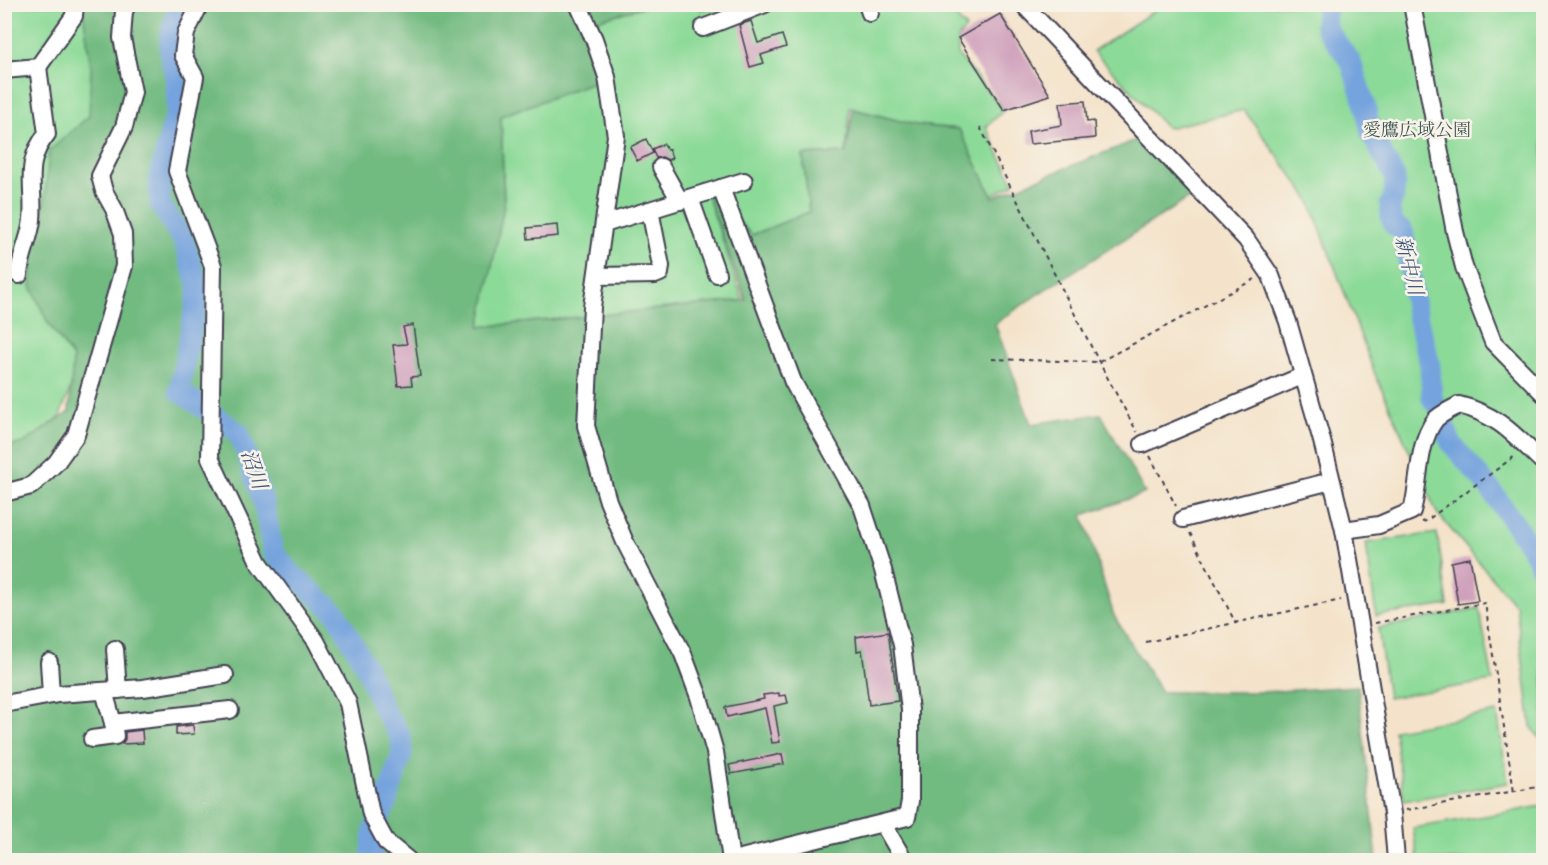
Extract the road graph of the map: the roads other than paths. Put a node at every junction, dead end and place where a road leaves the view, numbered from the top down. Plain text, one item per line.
1 (75, 4) edge
2 (128, 4) edge
3 (200, 4) edge
4 (578, 4) edge
5 (765, 4) edge
6 (1023, 4) edge
7 (1412, 4) edge
8 (703, 28) dead end
9 (38, 68) junction
10 (4, 70) edge
11 (661, 167) dead end
12 (744, 181) dead end
13 (721, 188) junction
14 (685, 199) junction
15 (650, 210) junction
16 (604, 224) junction
17 (717, 274) dead end
18 (19, 275) dead end
19 (597, 276) junction
20 (1302, 376) junction
21 (1544, 394) edge
22 (1143, 444) road end
23 (1544, 463) edge
24 (1331, 481) junction
25 (4, 493) edge
26 (1183, 519) road end
27 (1344, 530) junction
28 (115, 649) dead end
29 (49, 662) dead end
30 (225, 675) dead end
31 (111, 690) junction
32 (51, 695) junction
33 (4, 704) edge
34 (230, 710) dead end
35 (113, 723) junction
36 (92, 739) dead end
37 (883, 824) junction
38 (408, 861) edge
39 (732, 861) edge
40 (904, 861) edge
41 (1396, 861) edge

1 - 9 street
2 - 25 street
3 - 38 street
4 - 16 street
5 - 8 street
6 - 20 street
7 - 21 street
9 - 10 street
9 - 18 street
11 - 14 street
12 - 13 street
13 - 14 street
13 - 37 street
14 - 15 street
14 - 17 street
15 - 16 street
15 - 19 street
16 - 19 street
19 - 39 street
20 - 22 street
20 - 24 street
23 - 27 street
24 - 26 street
24 - 27 street
27 - 41 street
28 - 31 street
29 - 32 street
30 - 31 street
31 - 32 street
31 - 35 street
32 - 33 street
34 - 35 street
35 - 36 street
37 - 39 street
37 - 40 street

